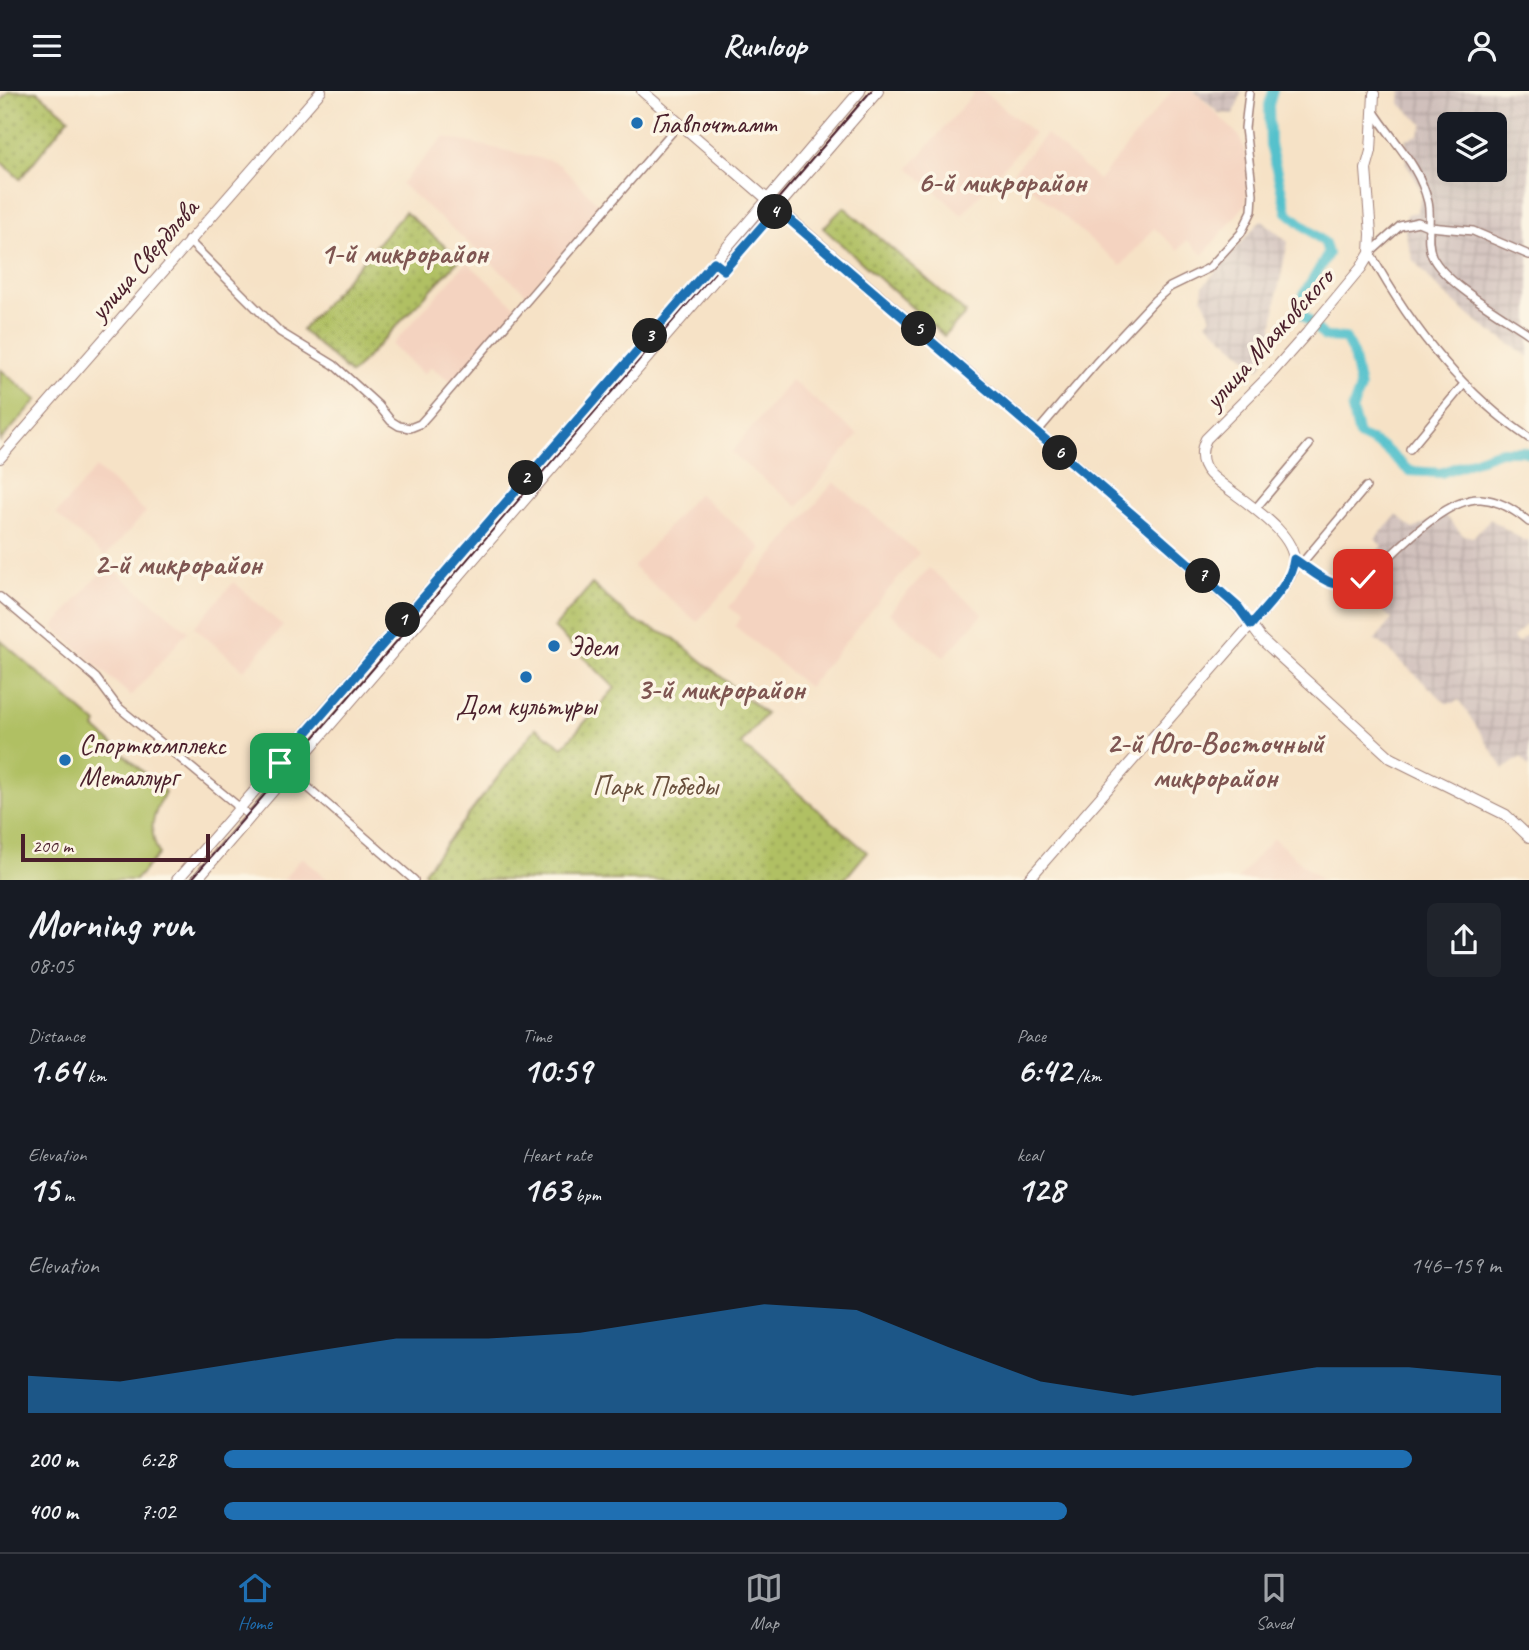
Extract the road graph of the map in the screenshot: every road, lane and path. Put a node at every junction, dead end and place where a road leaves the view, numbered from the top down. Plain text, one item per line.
1 (321, 91) edge
2 (642, 91) edge
3 (860, 91) edge
4 (878, 91) edge
5 (1374, 92) edge
6 (1249, 93) dead end
7 (1373, 109) junction
8 (678, 124) junction
9 (809, 151) junction
10 (820, 159) junction
11 (767, 200) junction
12 (777, 209) junction
13 (1430, 227) junction
14 (188, 240) junction
15 (1370, 253) junction
16 (1529, 255) edge
17 (714, 262) junction
18 (724, 270) junction
19 (681, 301) junction
20 (691, 309) junction
21 (661, 323) junction
22 (671, 332) junction
23 (1529, 334) edge
24 (633, 356) junction
25 (643, 365) junction
26 (1464, 384) junction
27 (603, 390) junction
28 (613, 399) junction
29 (574, 423) junction
30 (584, 432) junction
31 (1037, 432) junction
32 (1529, 438) edge
33 (1309, 445) dead end
34 (1410, 449) dead end
35 (546, 456) junction
36 (0, 458) edge
37 (556, 465) junction
38 (1366, 487) dead end
39 (1256, 508) junction
40 (1529, 522) edge
41 (1298, 561) junction
42 (0, 597) edge
43 (1251, 625) junction
44 (377, 650) junction
45 (388, 659) junction
46 (280, 763) junction
47 (290, 772) junction
48 (241, 808) junction
49 (251, 817) junction
50 (215, 837) junction
51 (1529, 837) edge
52 (226, 846) junction
53 (177, 880) edge
54 (197, 880) edge
55 (414, 880) edge
56 (1028, 880) edge

1 - 14 main road, улица Свердлова
2 - 8 main road
3 - 9 main road
4 - 10 main road
5 - 7 main road
6 - 31 street
7 - 13 street
7 - 15 main road
8 - 11 main road
8 - 14 street
9 - 10 street
9 - 11 main road
10 - 12 main road
11 - 12 main road
11 - 17 main road
12 - 18 main road
12 - 31 main road
13 - 15 street
13 - 16 street
13 - 23 street
14 - 36 main road, улица Свердлова
15 - 26 street
15 - 39 main road, улица Маяковского
17 - 18 street
17 - 19 main road
18 - 20 main road
19 - 20 street
19 - 21 main road
20 - 22 main road
21 - 22 street
21 - 24 main road
22 - 25 main road
24 - 25 street
24 - 27 main road
25 - 28 main road
26 - 32 street
26 - 34 street
27 - 28 street
27 - 29 main road
28 - 30 main road
29 - 30 street
29 - 35 main road
30 - 37 main road
31 - 43 main road
33 - 39 street
35 - 37 street
35 - 44 main road
37 - 45 main road
38 - 41 street
39 - 41 main road
40 - 41 street
41 - 43 main road
42 - 48 street
43 - 51 main road
43 - 56 main road
44 - 45 street
44 - 46 main road
45 - 47 main road
46 - 47 street
46 - 48 main road
47 - 49 main road
47 - 55 street
48 - 49 street
48 - 50 main road
49 - 52 main road
50 - 52 street
50 - 53 main road
52 - 54 main road

